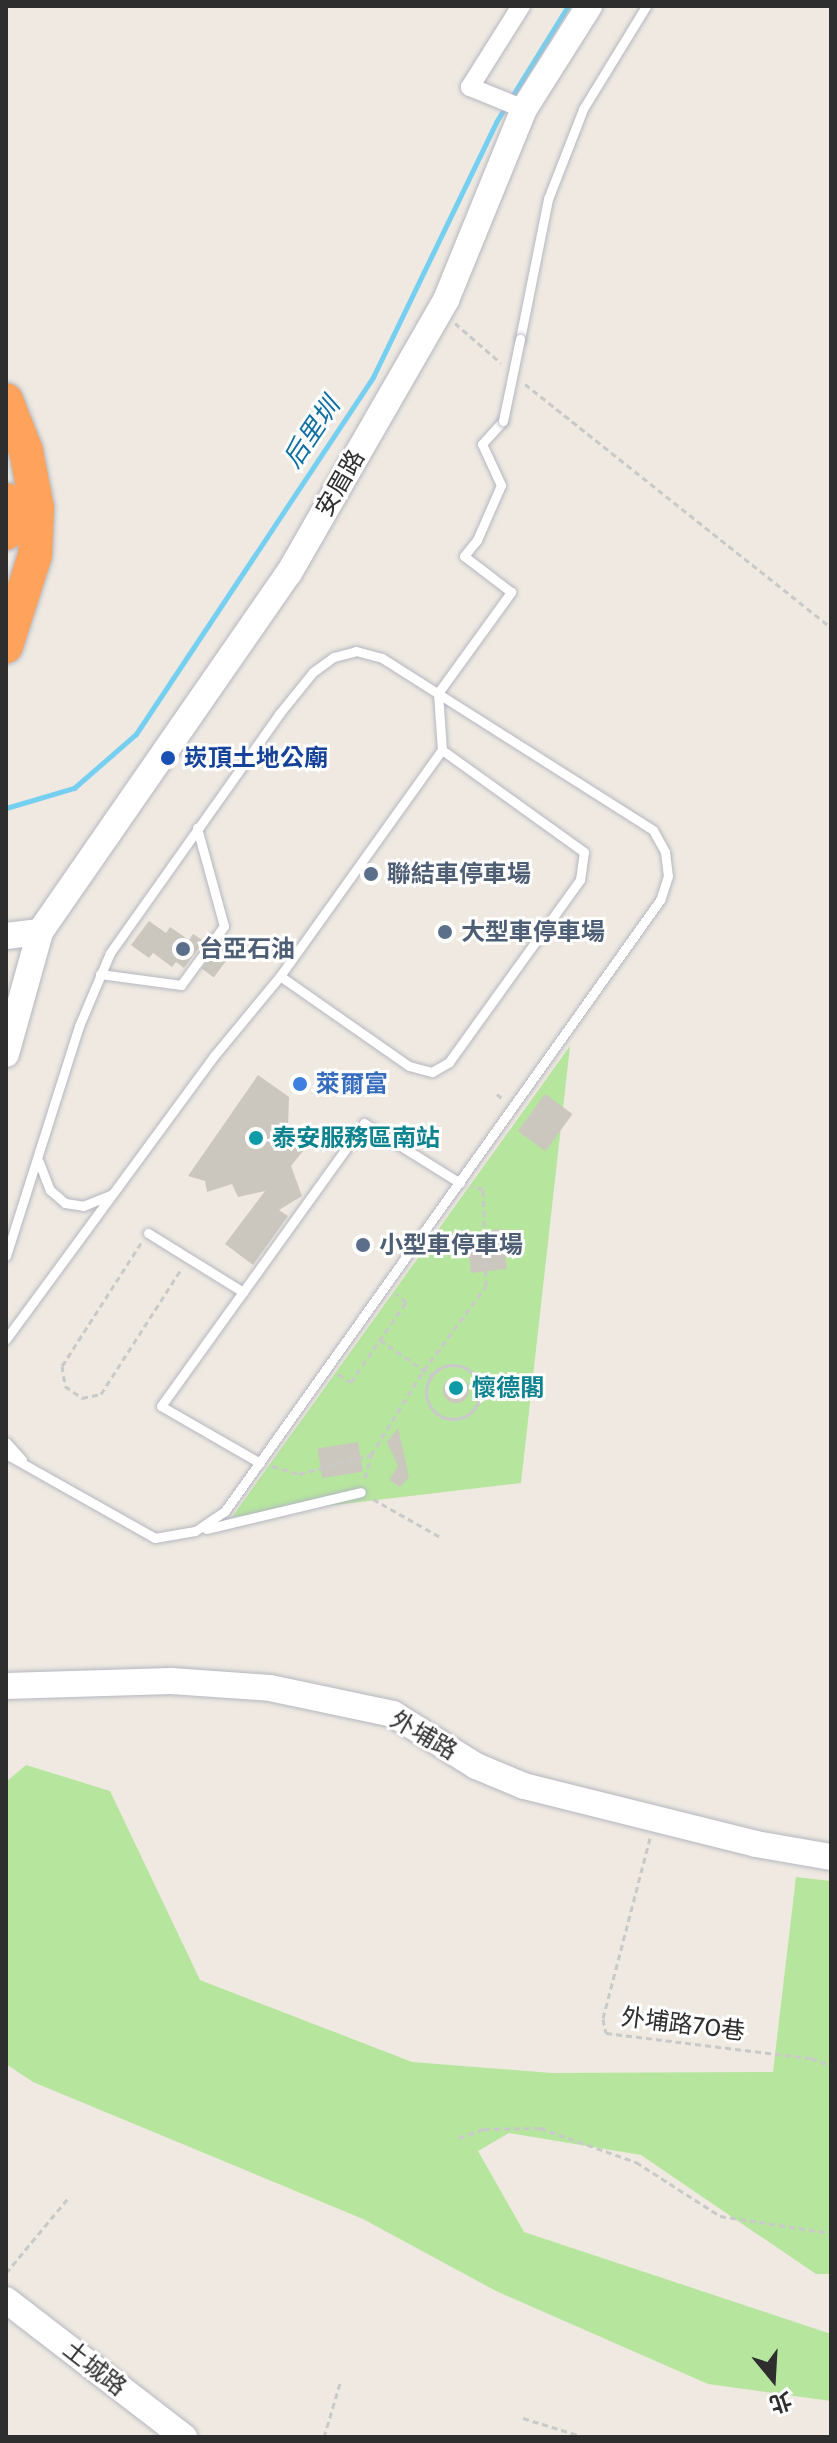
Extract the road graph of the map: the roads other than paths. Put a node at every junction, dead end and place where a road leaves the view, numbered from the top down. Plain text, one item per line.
1 (521, 6) edge
2 (589, 6) edge
3 (646, 6) edge
4 (512, 104) junction
5 (6, 400) edge
6 (6, 500) edge
7 (6, 533) edge
8 (6, 646) edge
9 (438, 693) junction
10 (442, 750) junction
11 (197, 828) junction
12 (40, 932) junction
13 (6, 936) edge
14 (100, 974) junction
15 (280, 976) junction
16 (6, 1054) edge
17 (39, 1154) junction
18 (460, 1183) junction
19 (119, 1189) junction
20 (148, 1233) road end
21 (6, 1256) edge
22 (243, 1292) junction
23 (6, 1339) edge
24 (6, 1442) edge
25 (6, 1454) edge
26 (260, 1463) junction
27 (26, 1464) junction
28 (361, 1492) road end
29 (195, 1531) junction
30 (6, 1686) edge
31 (831, 1857) edge
32 (6, 2300) edge
33 (184, 2437) edge

1 - 4 street
2 - 4 street, 安眉路
3 - 9 lane, bridge
4 - 12 street, 安眉路
5 - 8 highway
6 - 7 highway
9 - 10 lane
9 - 11 lane
9 - 18 lane
10 - 15 lane
10 - 15 lane
11 - 14 lane
11 - 14 lane
12 - 13 street
12 - 16 street, 安眉路
14 - 17 lane
15 - 19 lane
17 - 19 lane
17 - 21 lane
18 - 22 lane
18 - 26 lane
19 - 23 lane
20 - 22 lane
22 - 26 lane
24 - 27 lane
25 - 27 lane
26 - 29 lane
27 - 29 lane
28 - 29 lane
30 - 31 street, 外埔路
32 - 33 street, 土城路

